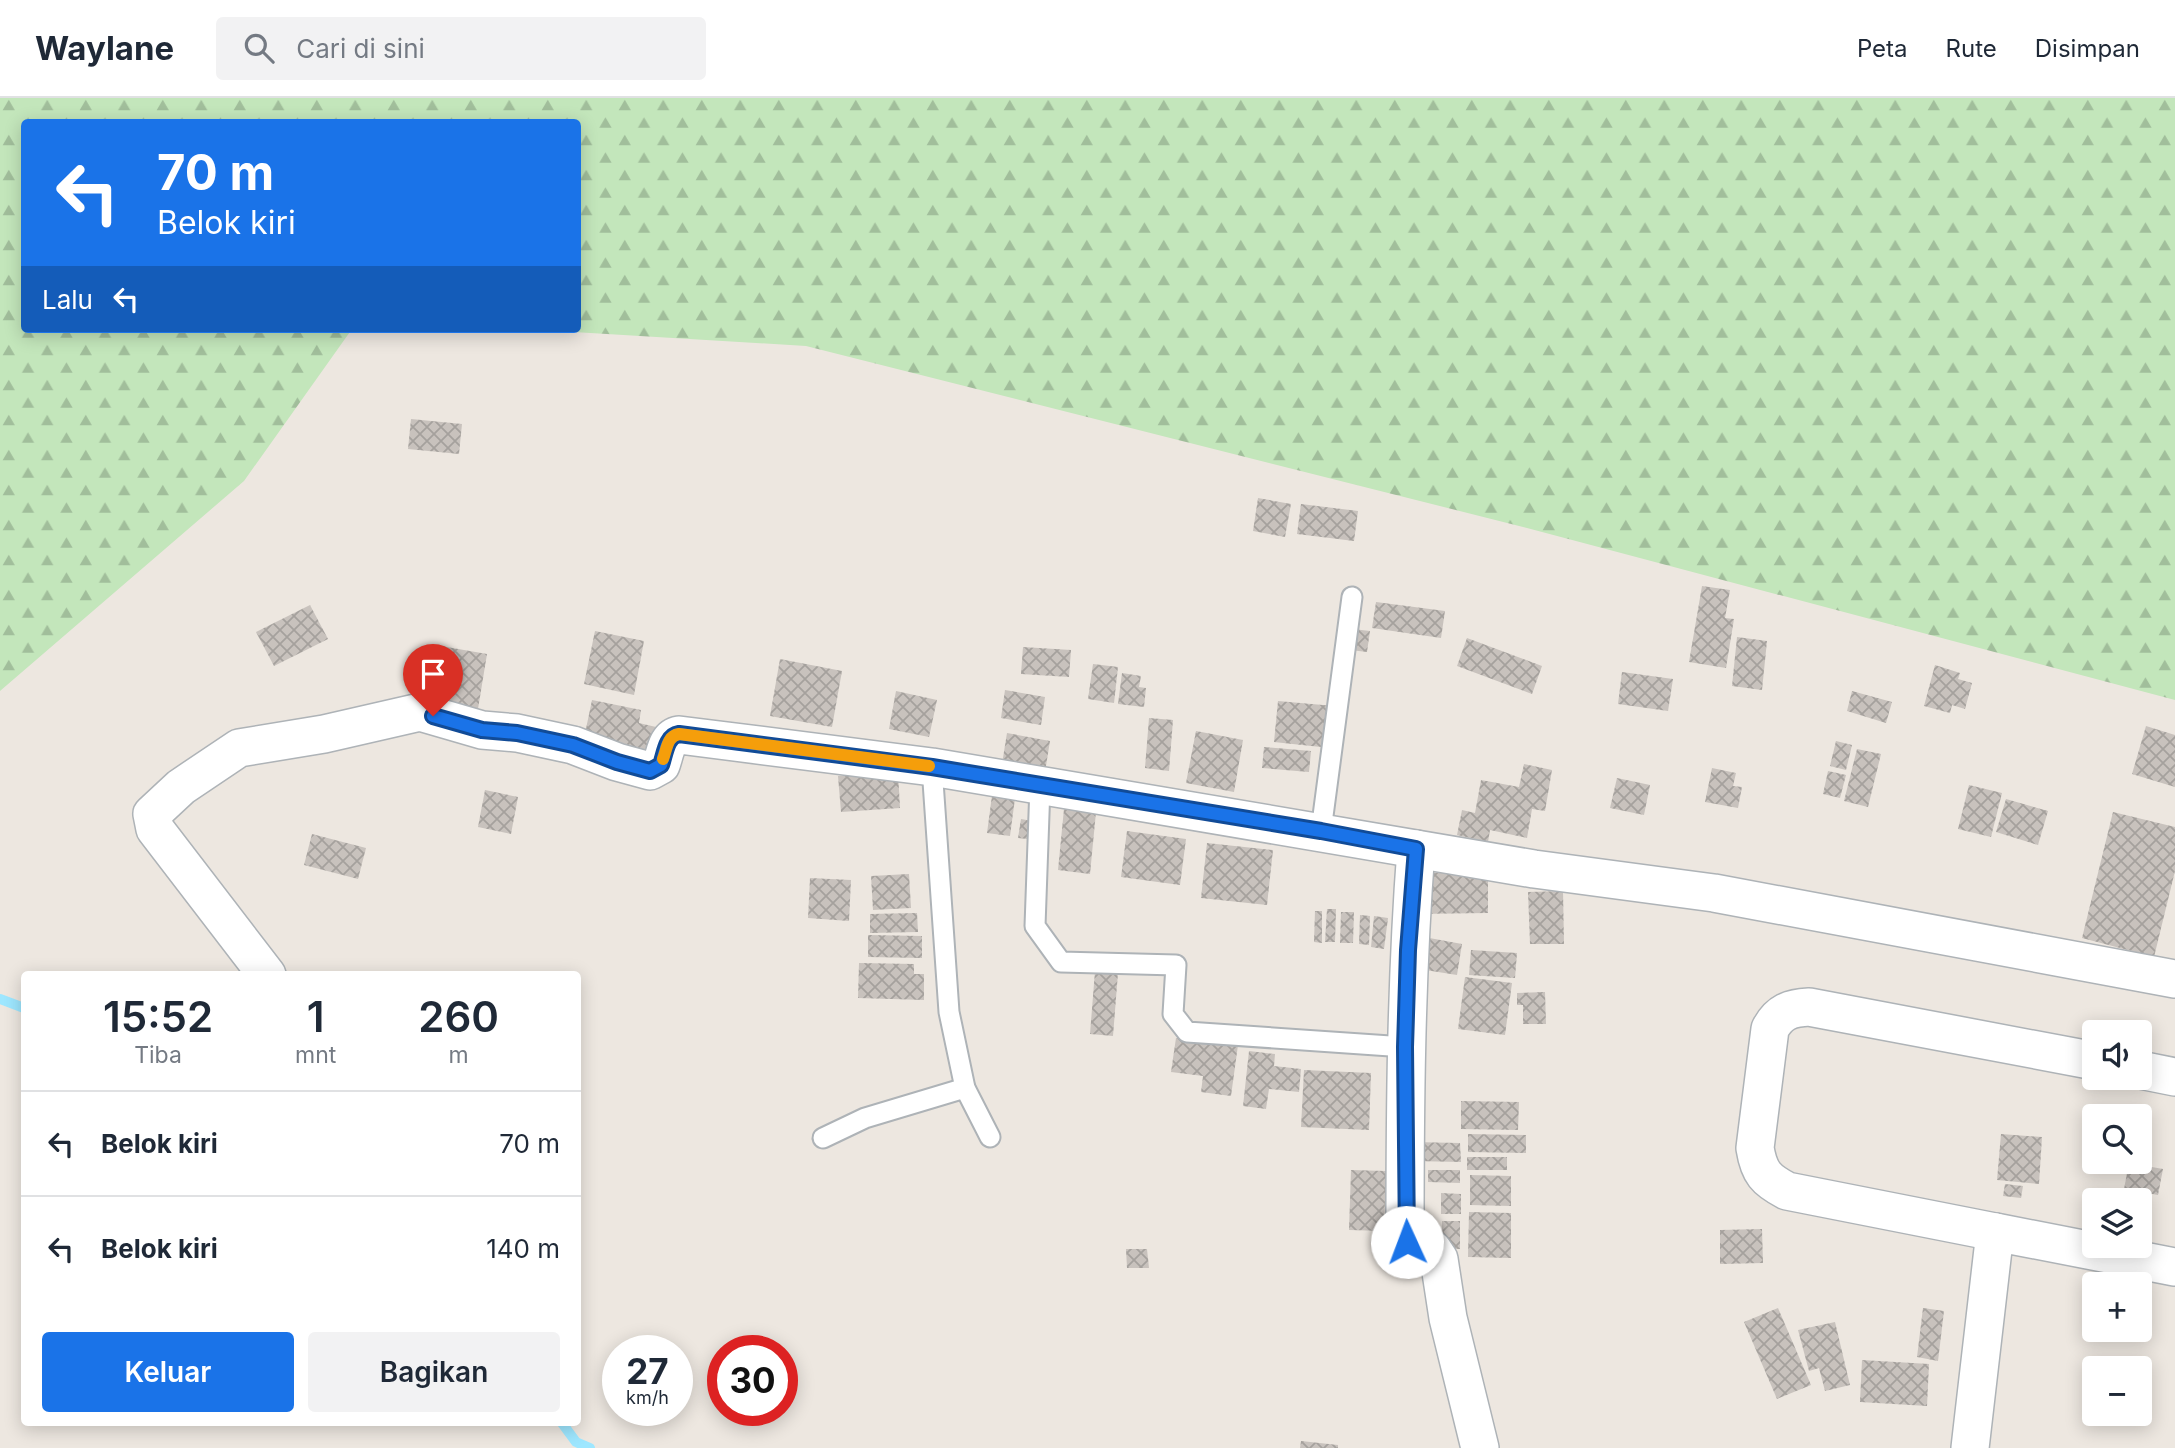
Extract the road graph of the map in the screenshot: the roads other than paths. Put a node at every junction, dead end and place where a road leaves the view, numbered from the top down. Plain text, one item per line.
1 (1352, 597) dead end
2 (932, 767) junction
3 (1040, 786) junction
4 (1321, 831) junction
5 (1416, 849) junction
6 (264, 971) edge
7 (2175, 979) edge
8 (1405, 1047) junction
9 (2082, 1060) edge
10 (2152, 1072) edge
11 (2175, 1077) edge
12 (965, 1088) junction
13 (990, 1137) dead end
14 (822, 1138) dead end
15 (1995, 1232) junction
16 (2175, 1267) edge
17 (1480, 1448) edge
18 (1970, 1448) edge

1 - 4 lane
2 - 3 street
2 - 6 street
2 - 12 lane
3 - 4 street
3 - 8 lane
4 - 5 street
5 - 7 street
5 - 8 street
8 - 17 street
9 - 15 street
10 - 11 street
12 - 13 lane
12 - 14 lane
15 - 16 street
15 - 18 street

